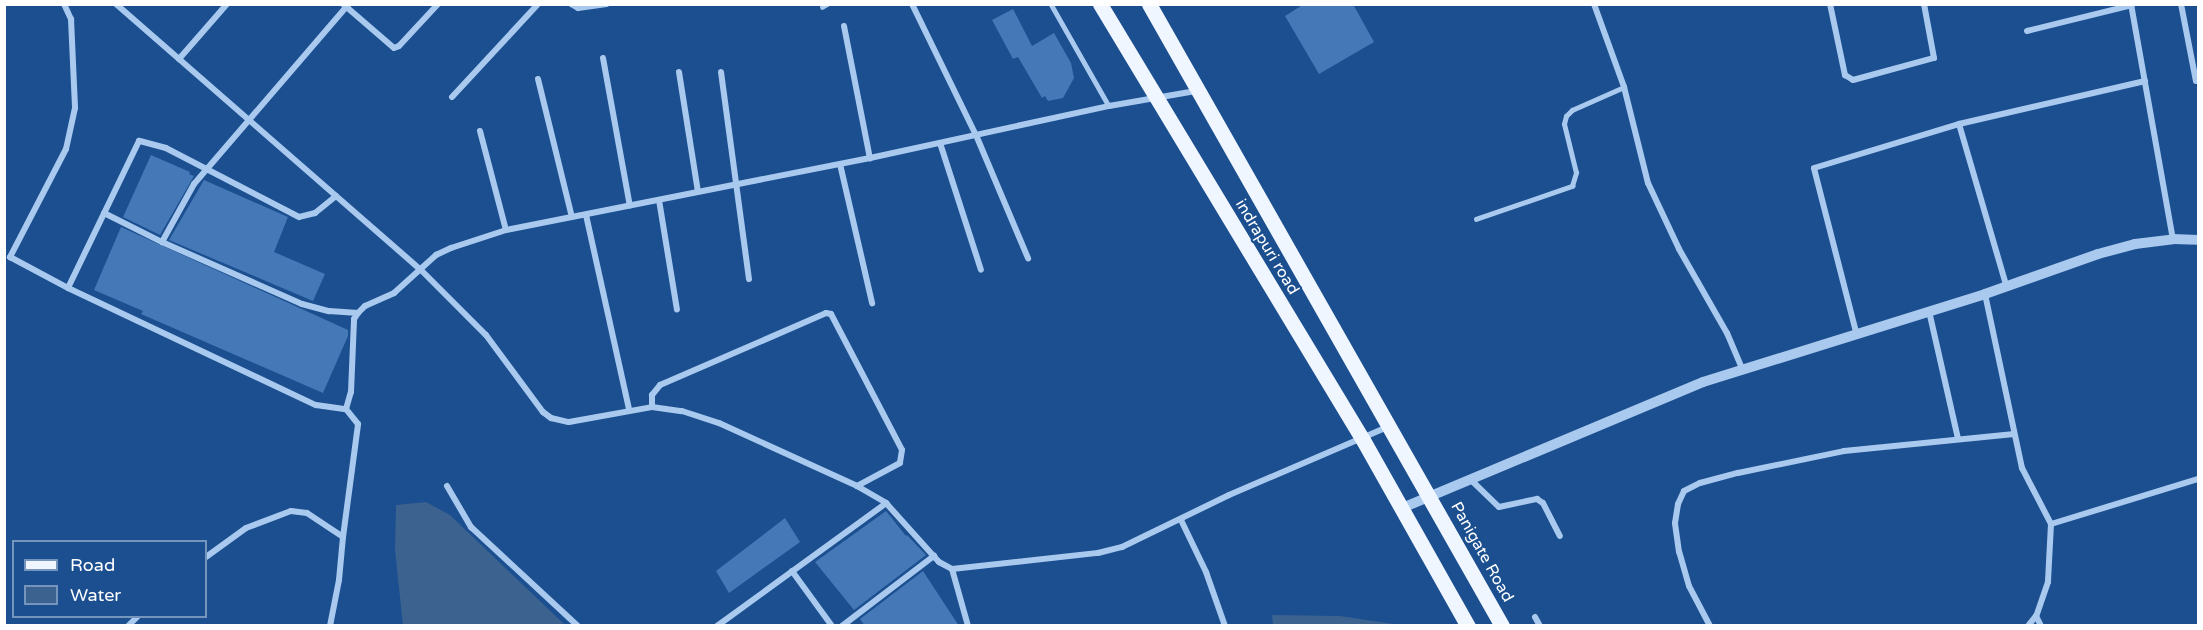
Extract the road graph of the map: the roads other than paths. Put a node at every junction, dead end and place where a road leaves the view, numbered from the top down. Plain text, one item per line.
1 (64, 4) edge
2 (116, 4) edge
3 (227, 4) edge
4 (438, 4) edge
5 (538, 4) edge
6 (571, 4) edge
7 (607, 4) edge
8 (912, 4) edge
9 (1051, 4) edge
10 (1100, 4) edge
11 (1149, 4) edge
12 (1594, 4) edge
13 (1830, 4) edge
14 (1924, 4) edge
15 (2181, 4) edge
16 (2132, 5) edge
17 (346, 6) edge
18 (844, 26) dead end
19 (2027, 31) dead end
20 (603, 58) dead end
21 (179, 59) junction
22 (679, 72) dead end
23 (721, 72) dead end
24 (538, 79) dead end
25 (2145, 81) junction
26 (2199, 81) edge
27 (1624, 87) junction
28 (1200, 90) junction
29 (452, 97) dead end
30 (1155, 98) junction
31 (1109, 106) junction
32 (250, 121) junction
33 (1959, 124) junction
34 (480, 131) dead end
35 (976, 135) junction
36 (940, 143) junction
37 (870, 158) junction
38 (840, 164) junction
39 (207, 171) junction
40 (736, 185) junction
41 (698, 192) junction
42 (336, 196) junction
43 (659, 200) junction
44 (630, 206) junction
45 (104, 213) junction
46 (586, 214) junction
47 (572, 217) junction
48 (1476, 219) dead end
49 (506, 230) junction
50 (2173, 239) junction
51 (2199, 240) edge
52 (162, 242) junction
53 (1028, 258) dead end
54 (420, 269) junction
55 (981, 270) dead end
56 (749, 279) dead end
57 (2006, 285) junction
58 (68, 288) junction
59 (1985, 294) junction
60 (872, 303) dead end
61 (677, 310) dead end
62 (1929, 310) junction
63 (358, 313) junction
64 (1856, 332) junction
65 (1742, 369) junction
66 (652, 407) junction
67 (346, 409) junction
68 (629, 409) junction
69 (1389, 426) junction
70 (2014, 434) junction
71 (1958, 439) junction
72 (1363, 440) junction
73 (1470, 479) junction
74 (2199, 479) edge
75 (447, 486) dead end
76 (857, 486) junction
77 (1430, 496) junction
78 (886, 504) junction
79 (1402, 508) junction
80 (1181, 520) junction
81 (2050, 524) junction
82 (1560, 536) dead end
83 (343, 537) junction
84 (207, 556) edge
85 (934, 556) junction
86 (951, 570) junction
87 (792, 572) junction
88 (2036, 616) junction
89 (1534, 618) dead end
90 (330, 626) edge
91 (578, 626) edge
92 (717, 626) edge
93 (832, 626) edge
94 (842, 626) edge
95 (968, 626) edge
96 (1225, 626) edge
97 (1467, 626) edge
98 (1502, 626) edge
99 (1540, 626) edge
100 (1710, 626) edge
101 (2028, 626) edge
102 (2041, 626) edge

1 - 58 street
2 - 21 street
3 - 21 street
4 - 17 street
5 - 29 street
6 - 7 street
8 - 35 street
9 - 31 lane
10 - 30 main road, indrapuri road
11 - 28 main road, indrapuri road
12 - 27 street
13 - 14 street
15 - 26 street
16 - 19 street
16 - 25 street
17 - 32 street
18 - 37 street
20 - 44 street
21 - 32 street
22 - 41 street
23 - 40 street
24 - 47 street
25 - 33 street
25 - 50 street
27 - 48 lane
27 - 65 street
28 - 30 street
28 - 69 main road, indrapuri road
30 - 31 street
30 - 72 main road, indrapuri road
31 - 35 street
32 - 39 street
32 - 42 street
33 - 57 street
33 - 64 street
34 - 49 street
35 - 36 street
35 - 53 street
36 - 37 street
36 - 55 street
37 - 38 street
38 - 40 street
38 - 60 street
39 - 42 street
39 - 45 street
39 - 52 street
40 - 41 street
40 - 56 street
41 - 43 street
42 - 54 street
43 - 44 street
43 - 61 street
44 - 46 street
45 - 52 street
45 - 58 street
46 - 47 street
46 - 68 street
47 - 49 street
49 - 54 street
50 - 51 street
50 - 57 street
52 - 63 street
54 - 63 street
54 - 68 street
57 - 59 street
58 - 67 street
59 - 62 street
59 - 70 street
62 - 64 street
62 - 71 street
63 - 67 street
64 - 65 street
65 - 73 street
66 - 68 street
66 - 76 street
66 - 76 street
67 - 83 street
69 - 72 street
69 - 77 main road, indrapuri road
70 - 71 street
70 - 81 street
71 - 100 street
72 - 79 main road, indrapuri road
72 - 80 street
73 - 77 street
73 - 82 street
74 - 81 street
75 - 91 street
76 - 78 street
77 - 79 street
77 - 98 main road, Panigate Road
78 - 85 street
78 - 87 street
79 - 97 main road
80 - 86 street
80 - 96 street
81 - 88 street
83 - 84 street
83 - 90 street
85 - 86 street
85 - 94 street
86 - 95 street
87 - 92 street
87 - 93 street
88 - 101 street
88 - 102 street
89 - 99 street

